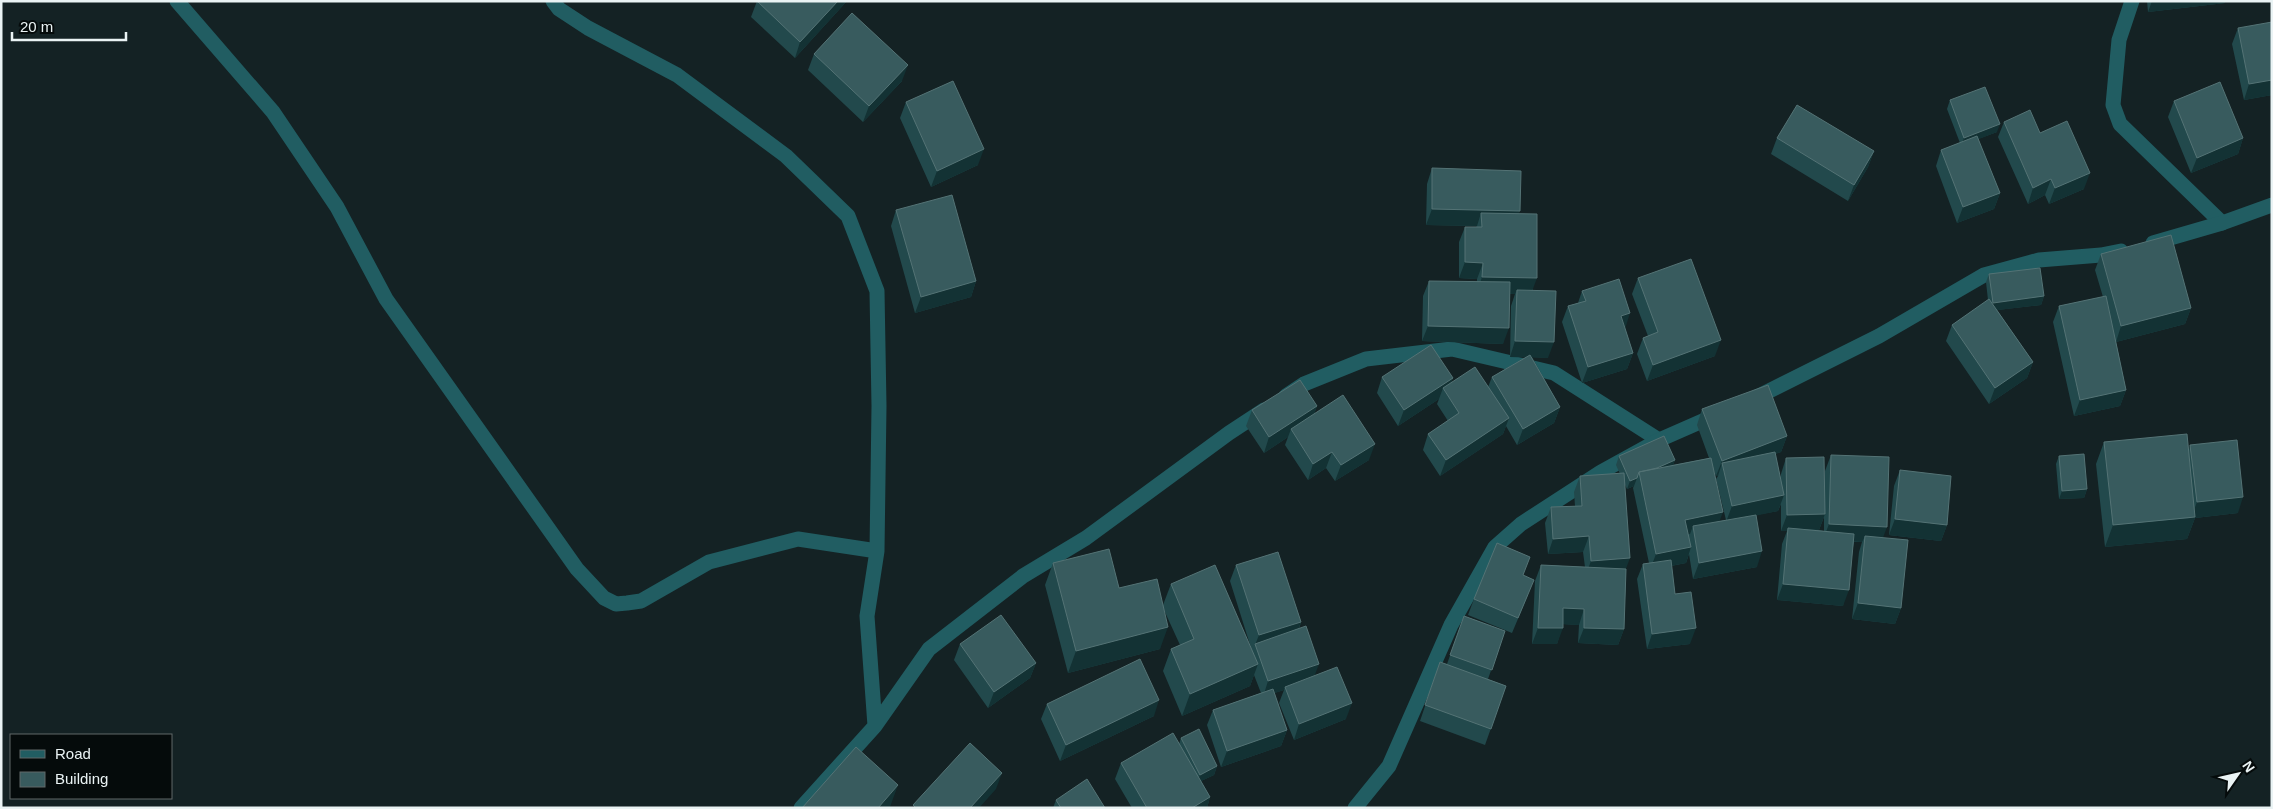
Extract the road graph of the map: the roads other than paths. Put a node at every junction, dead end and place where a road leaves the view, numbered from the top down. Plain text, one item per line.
1 (177, 1) edge
2 (553, 1) edge
3 (2132, 1) edge
4 (2272, 205) edge
5 (2222, 223) junction
6 (1659, 440) junction
7 (877, 551) junction
8 (875, 726) junction
9 (801, 808) edge
10 (1355, 808) edge

1 - 7 street
2 - 7 street
3 - 5 street
4 - 5 street
5 - 6 street
6 - 8 street
6 - 10 street
7 - 8 street
8 - 9 street

